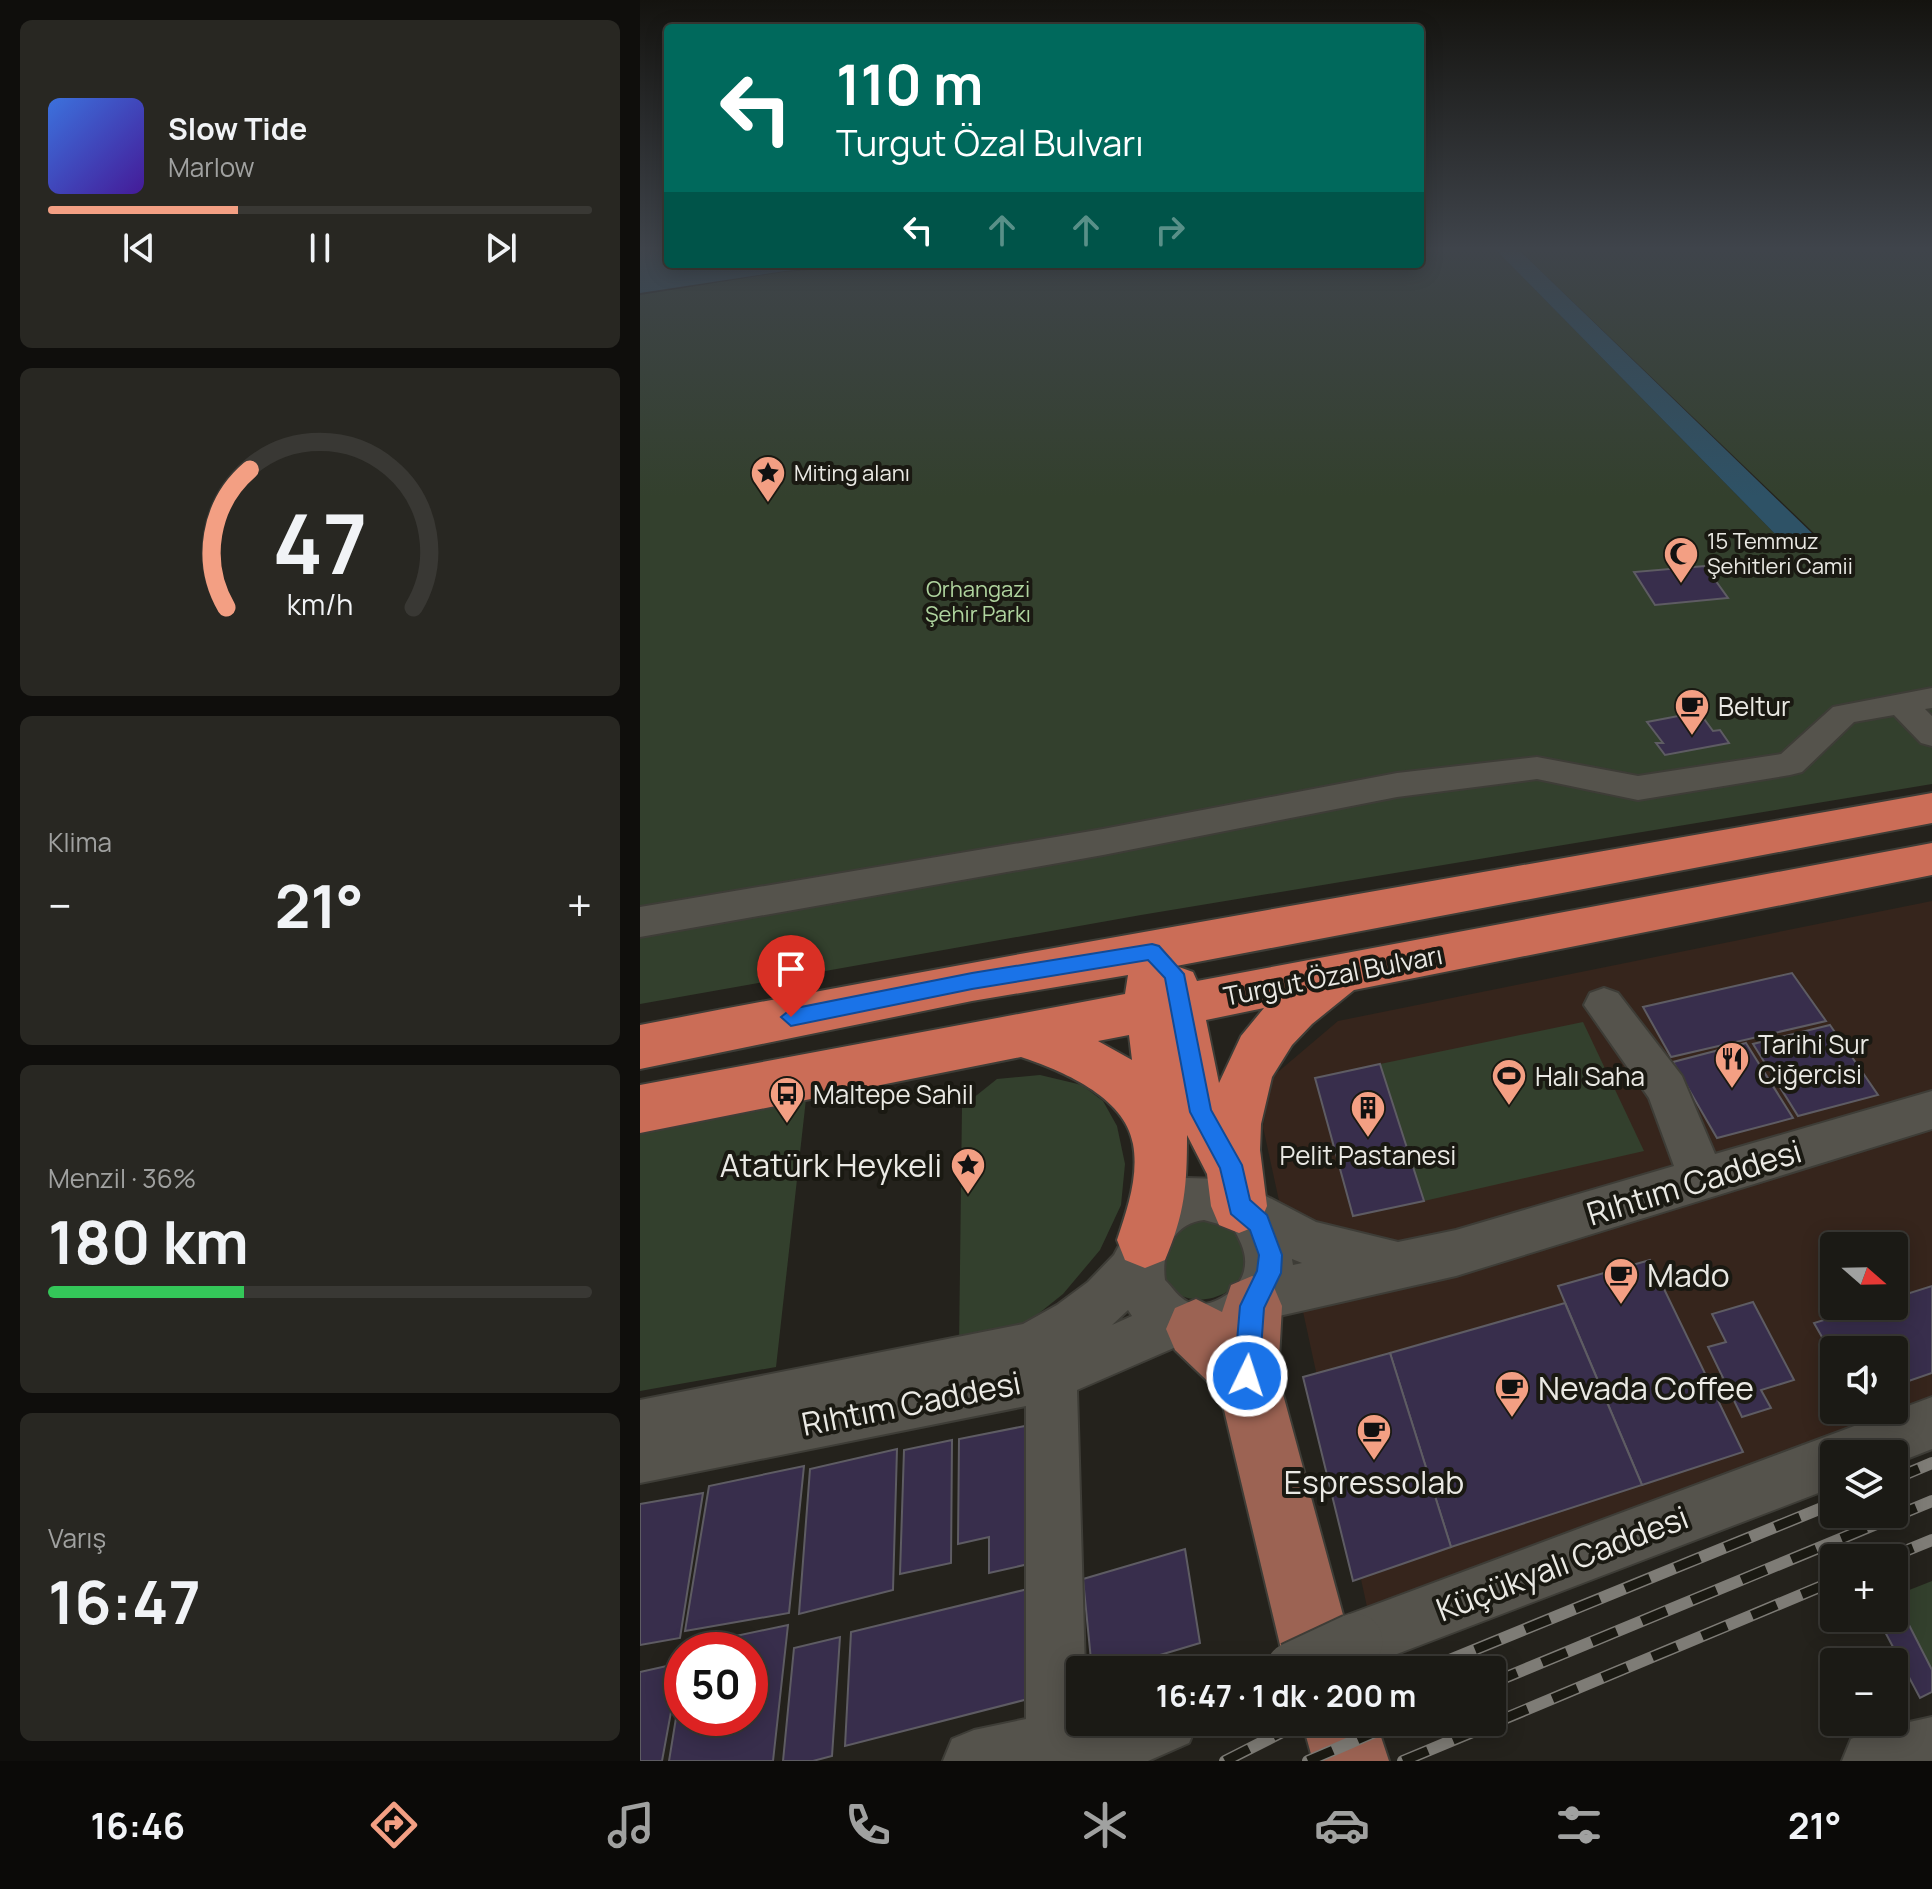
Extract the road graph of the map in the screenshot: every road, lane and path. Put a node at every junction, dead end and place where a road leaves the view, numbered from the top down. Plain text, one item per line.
1 (1917, 702) edge
2 (1932, 735) edge
3 (1932, 808) edge
4 (1932, 859) edge
5 (640, 922) edge
6 (1152, 952) junction
7 (1375, 967) junction
8 (1604, 1005) dead end
9 (1166, 1007) junction
10 (1017, 1034) junction
11 (640, 1047) edge
12 (640, 1109) edge
13 (1932, 1110) edge
14 (1160, 1140) junction
15 (1704, 1178) junction
16 (1239, 1194) junction
17 (1143, 1248) junction
18 (1456, 1253) junction
19 (1255, 1301) junction
20 (1185, 1326) junction
21 (1051, 1376) junction
22 (1247, 1376) junction
23 (1932, 1423) edge
24 (640, 1426) edge
25 (1887, 1440) edge
26 (640, 1457) edge
27 (1820, 1465) edge
28 (1319, 1650) edge
29 (1122, 1736) edge
30 (1343, 1736) edge
31 (1932, 1748) edge
32 (1044, 1752) edge
33 (974, 1761) edge
34 (1351, 1761) edge
35 (1873, 1761) edge

1 - 2 street
1 - 5 street
3 - 6 highway
4 - 7 highway, Turgut Özal Bulvarı
6 - 9 highway
6 - 11 highway
7 - 9 highway, Turgut Özal Bulvarı
7 - 16 highway
8 - 15 street
9 - 10 highway, Turgut Özal Bulvarı
9 - 14 highway
9 - 16 highway
10 - 12 highway, Turgut Özal Bulvarı
10 - 14 highway
13 - 15 street, Rıhtım Caddesi
14 - 17 highway
15 - 18 street, Rıhtım Caddesi
16 - 17 street
16 - 18 street, Rıhtım Caddesi
16 - 19 street
17 - 20 street
17 - 24 street, Rıhtım Caddesi
18 - 19 street, Rıhtım Caddesi
19 - 20 street
19 - 22 main road
20 - 21 street, Rıhtım Caddesi
20 - 22 main road
21 - 26 street, Rıhtım Caddesi
21 - 32 street
22 - 28 main road
23 - 25 street
27 - 28 street, Küçükyalı Caddesi
29 - 32 street
30 - 34 main road
31 - 35 street
32 - 33 street

